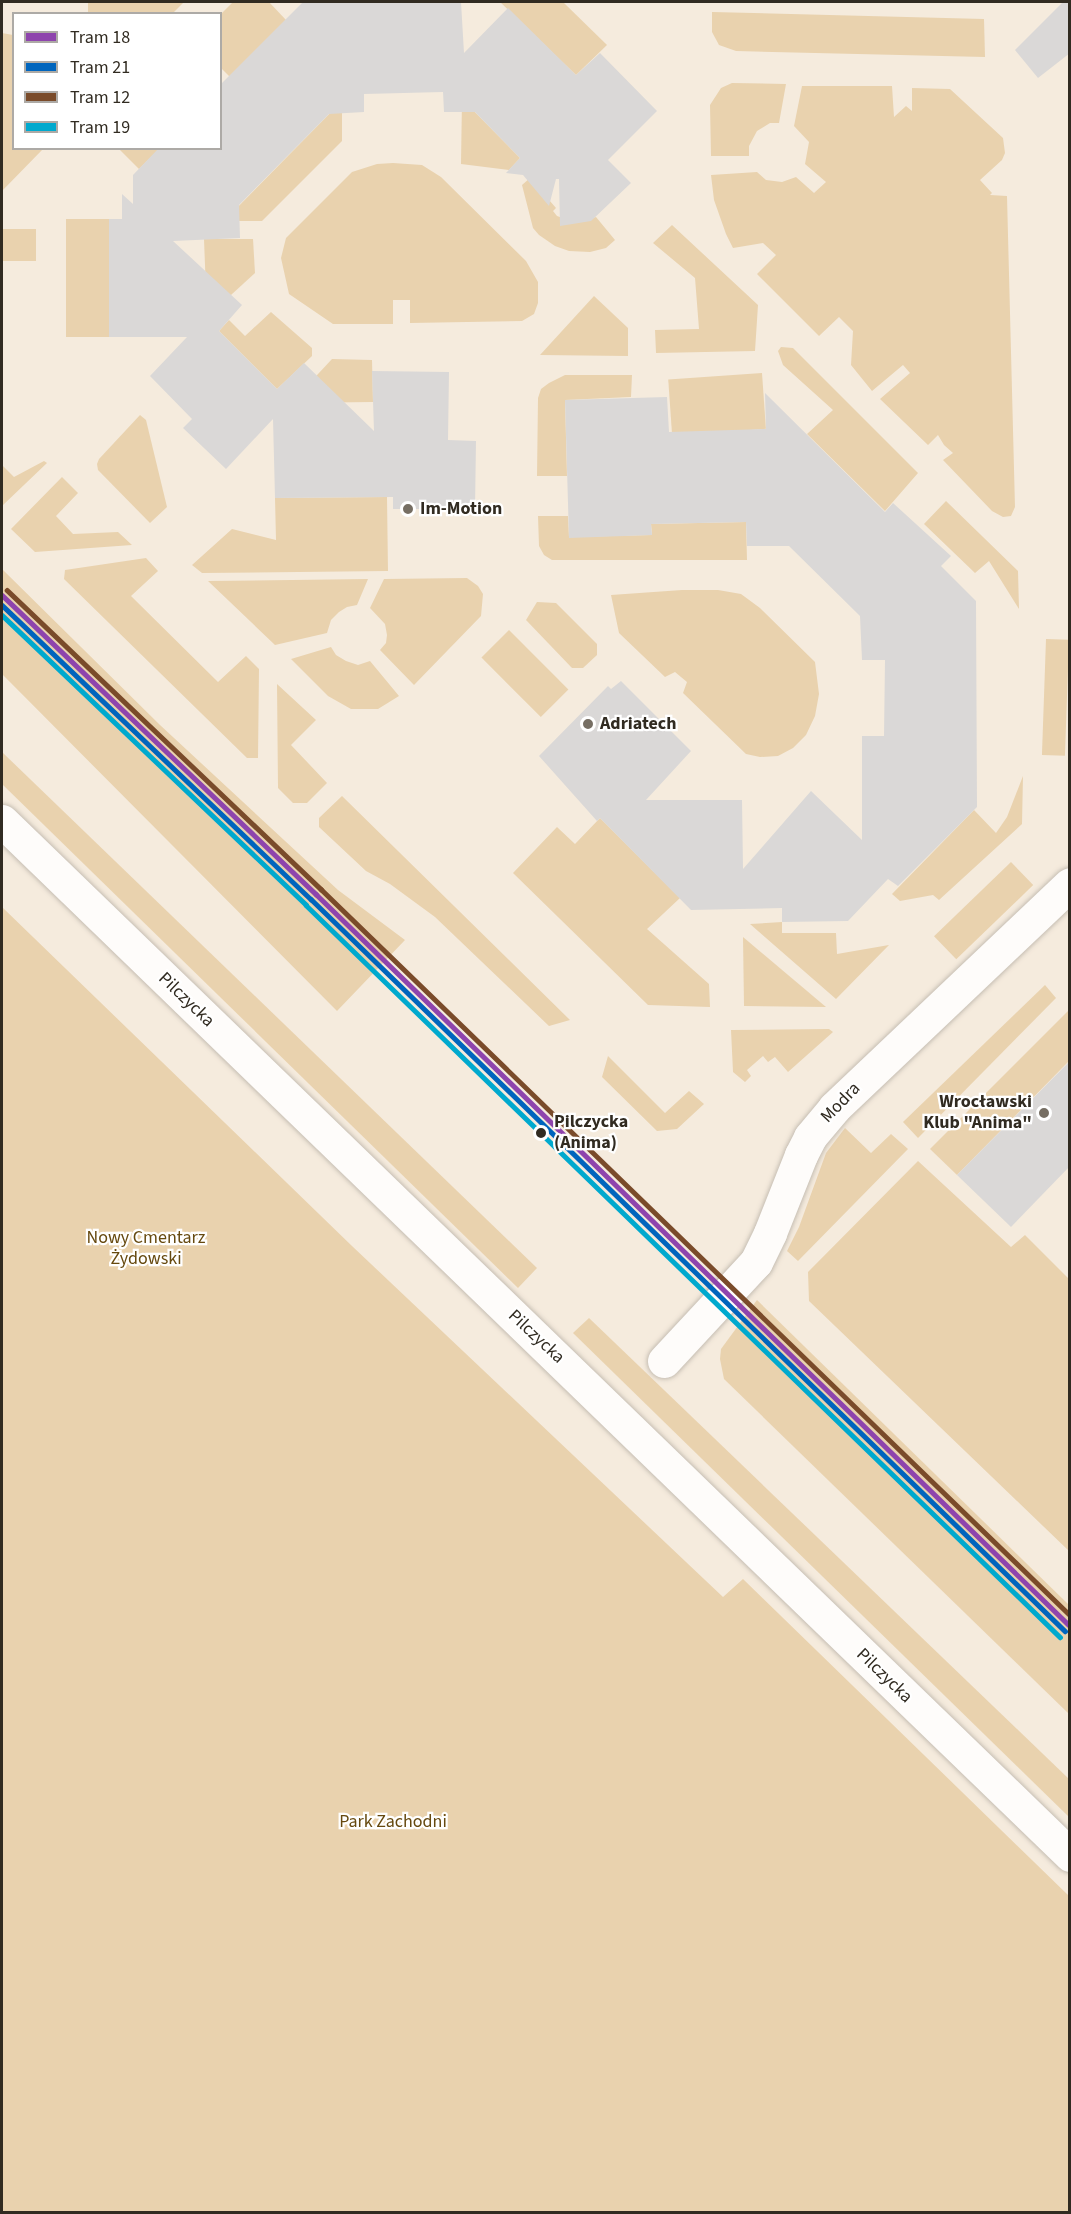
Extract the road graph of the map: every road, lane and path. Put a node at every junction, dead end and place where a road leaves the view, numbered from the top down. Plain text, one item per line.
1 (2, 820) edge
2 (1070, 884) edge
3 (664, 1361) dead end
4 (1070, 1855) edge

1 - 4 street, Pilczycka
2 - 3 street, Modra

